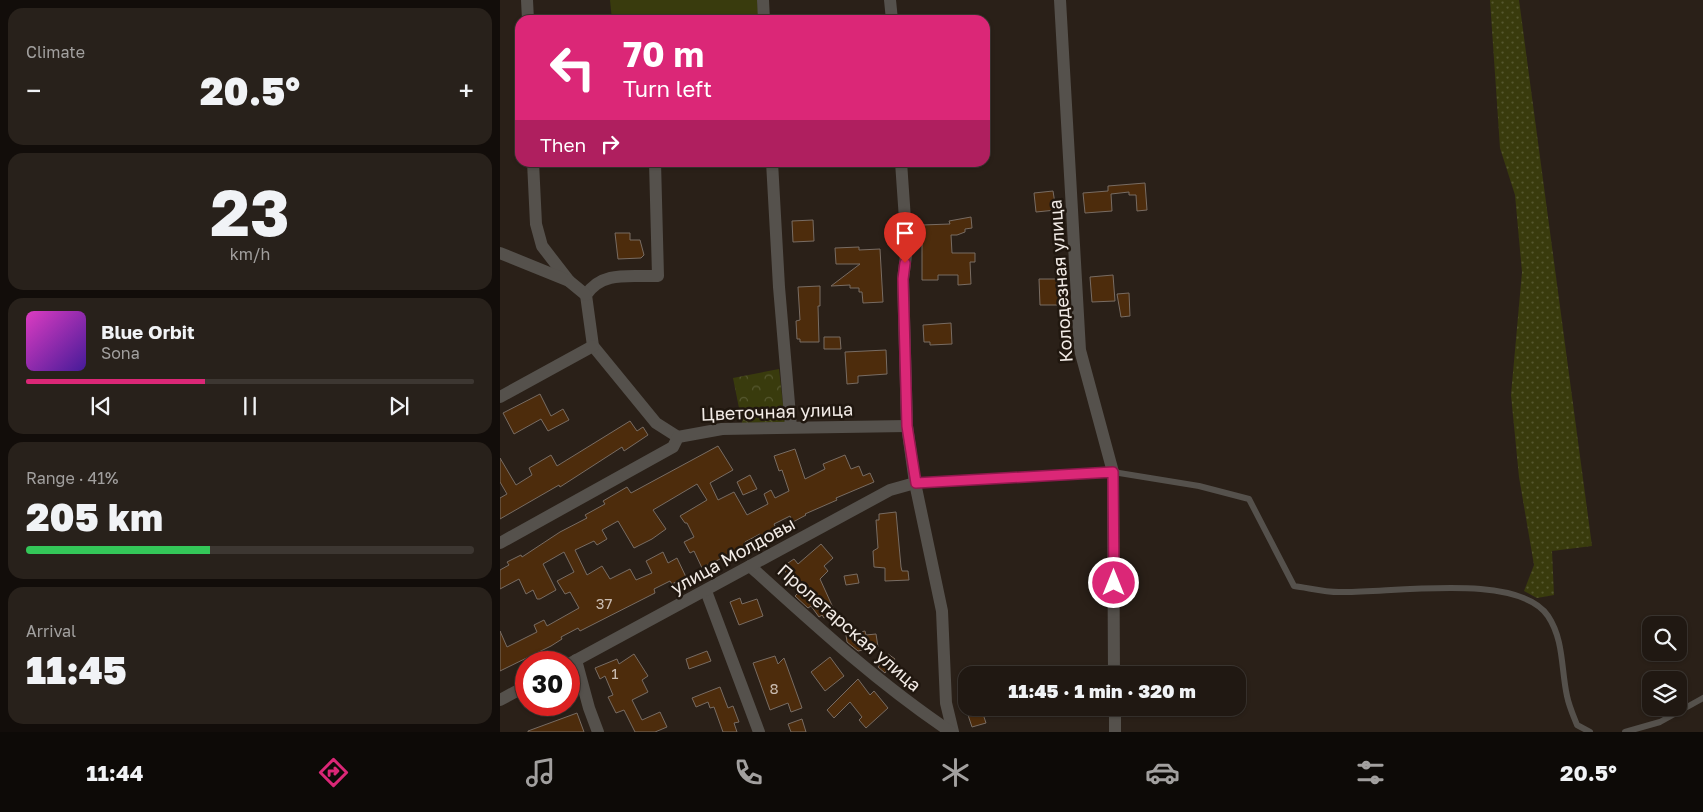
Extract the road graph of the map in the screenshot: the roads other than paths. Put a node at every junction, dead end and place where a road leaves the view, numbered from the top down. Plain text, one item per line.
1 (527, 0) edge
2 (763, 0) edge
3 (890, 0) edge
4 (1060, 0) edge
5 (528, 15) edge
6 (764, 15) edge
7 (892, 15) edge
8 (534, 167) edge
9 (655, 167) edge
10 (772, 167) edge
11 (901, 167) edge
12 (500, 253) edge
13 (569, 281) junction
14 (586, 295) junction
15 (593, 346) junction
16 (500, 397) edge
17 (791, 426) junction
18 (907, 426) junction
19 (678, 437) junction
20 (1113, 472) junction
21 (916, 483) junction
22 (500, 543) edge
23 (750, 566) junction
24 (706, 591) junction
25 (580, 658) edge
26 (1114, 666) edge
27 (580, 684) edge
28 (515, 692) edge
29 (1703, 698) edge
30 (500, 700) edge
31 (1115, 716) edge
32 (598, 732) edge
33 (759, 732) edge
34 (952, 732) edge
35 (1115, 732) edge
36 (1590, 732) edge
37 (1624, 732) edge

1 - 5 street
2 - 6 street
3 - 7 street
4 - 20 street, Колодезная улица
8 - 13 street
9 - 14 street
10 - 17 street
11 - 18 street, Пролетарская улица
12 - 13 street
13 - 14 street
14 - 15 street
15 - 16 street
15 - 19 street
17 - 18 street, Цветочная улица
17 - 19 street, Цветочная улица
18 - 21 street, Пролетарская улица
19 - 22 street, Цветочная улица
20 - 21 lane
20 - 26 street, Колодезная улица
20 - 36 lane
21 - 23 street, улица Молдовы
21 - 34 street, Пролетарская улица
23 - 24 street, улица Молдовы
23 - 34 street, Пролетарская улица
24 - 25 street, улица Молдовы
24 - 33 street
27 - 32 street
28 - 30 street
29 - 37 lane
31 - 35 street

